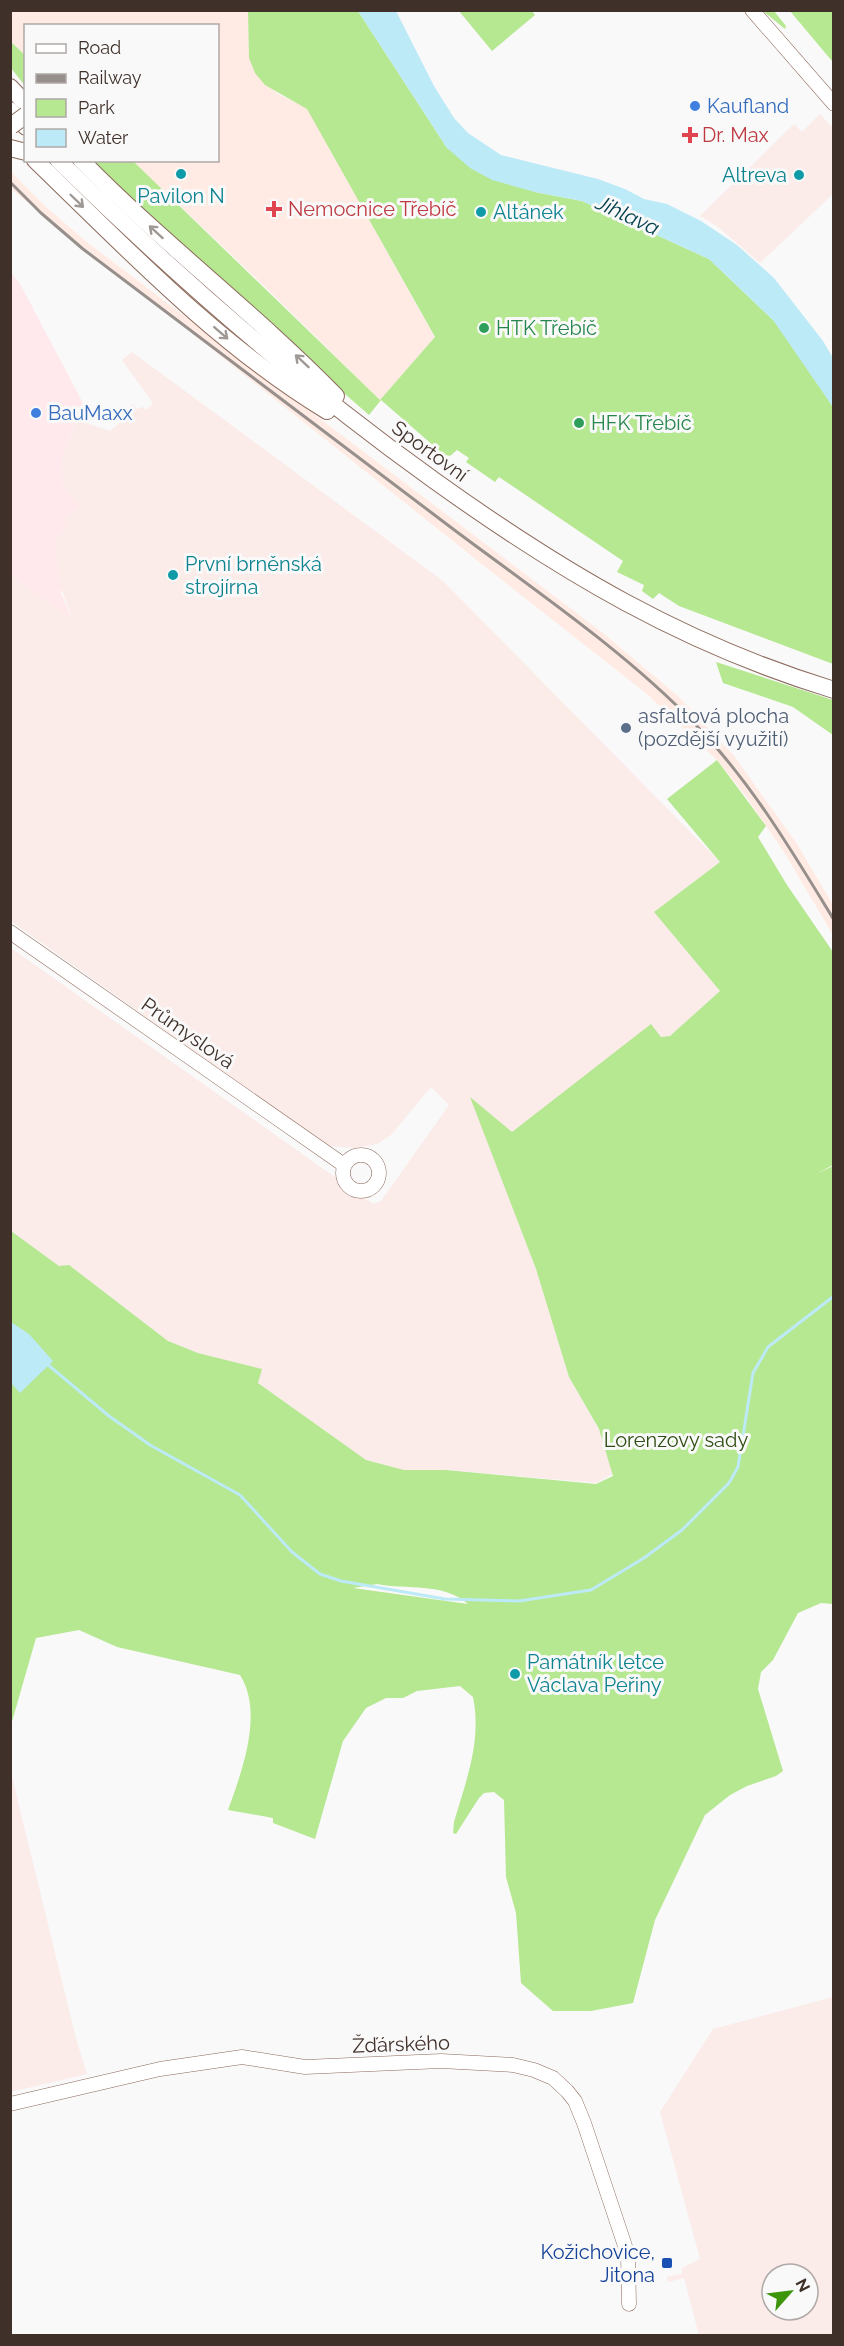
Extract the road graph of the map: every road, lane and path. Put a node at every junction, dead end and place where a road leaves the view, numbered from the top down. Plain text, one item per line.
1 (753, 10) edge
2 (10, 87) edge
3 (24, 102) edge
4 (834, 104) edge
5 (10, 110) edge
6 (24, 118) edge
7 (16, 132) edge
8 (24, 148) edge
9 (37, 162) edge
10 (60, 162) edge
11 (83, 162) edge
12 (387, 447) junction
13 (834, 690) edge
14 (10, 932) edge
15 (345, 1165) dead end
16 (10, 2104) edge
17 (629, 2304) dead end

1 - 4 street
2 - 3 main road
5 - 7 main road
6 - 7 main road, bridge
7 - 8 main road
9 -> 12 main road
10 - 12 main road, Sportovní
12 -> 11 main road
12 - 13 main road, Sportovní
14 - 15 street, Průmyslová
16 - 17 street, Žďárského

